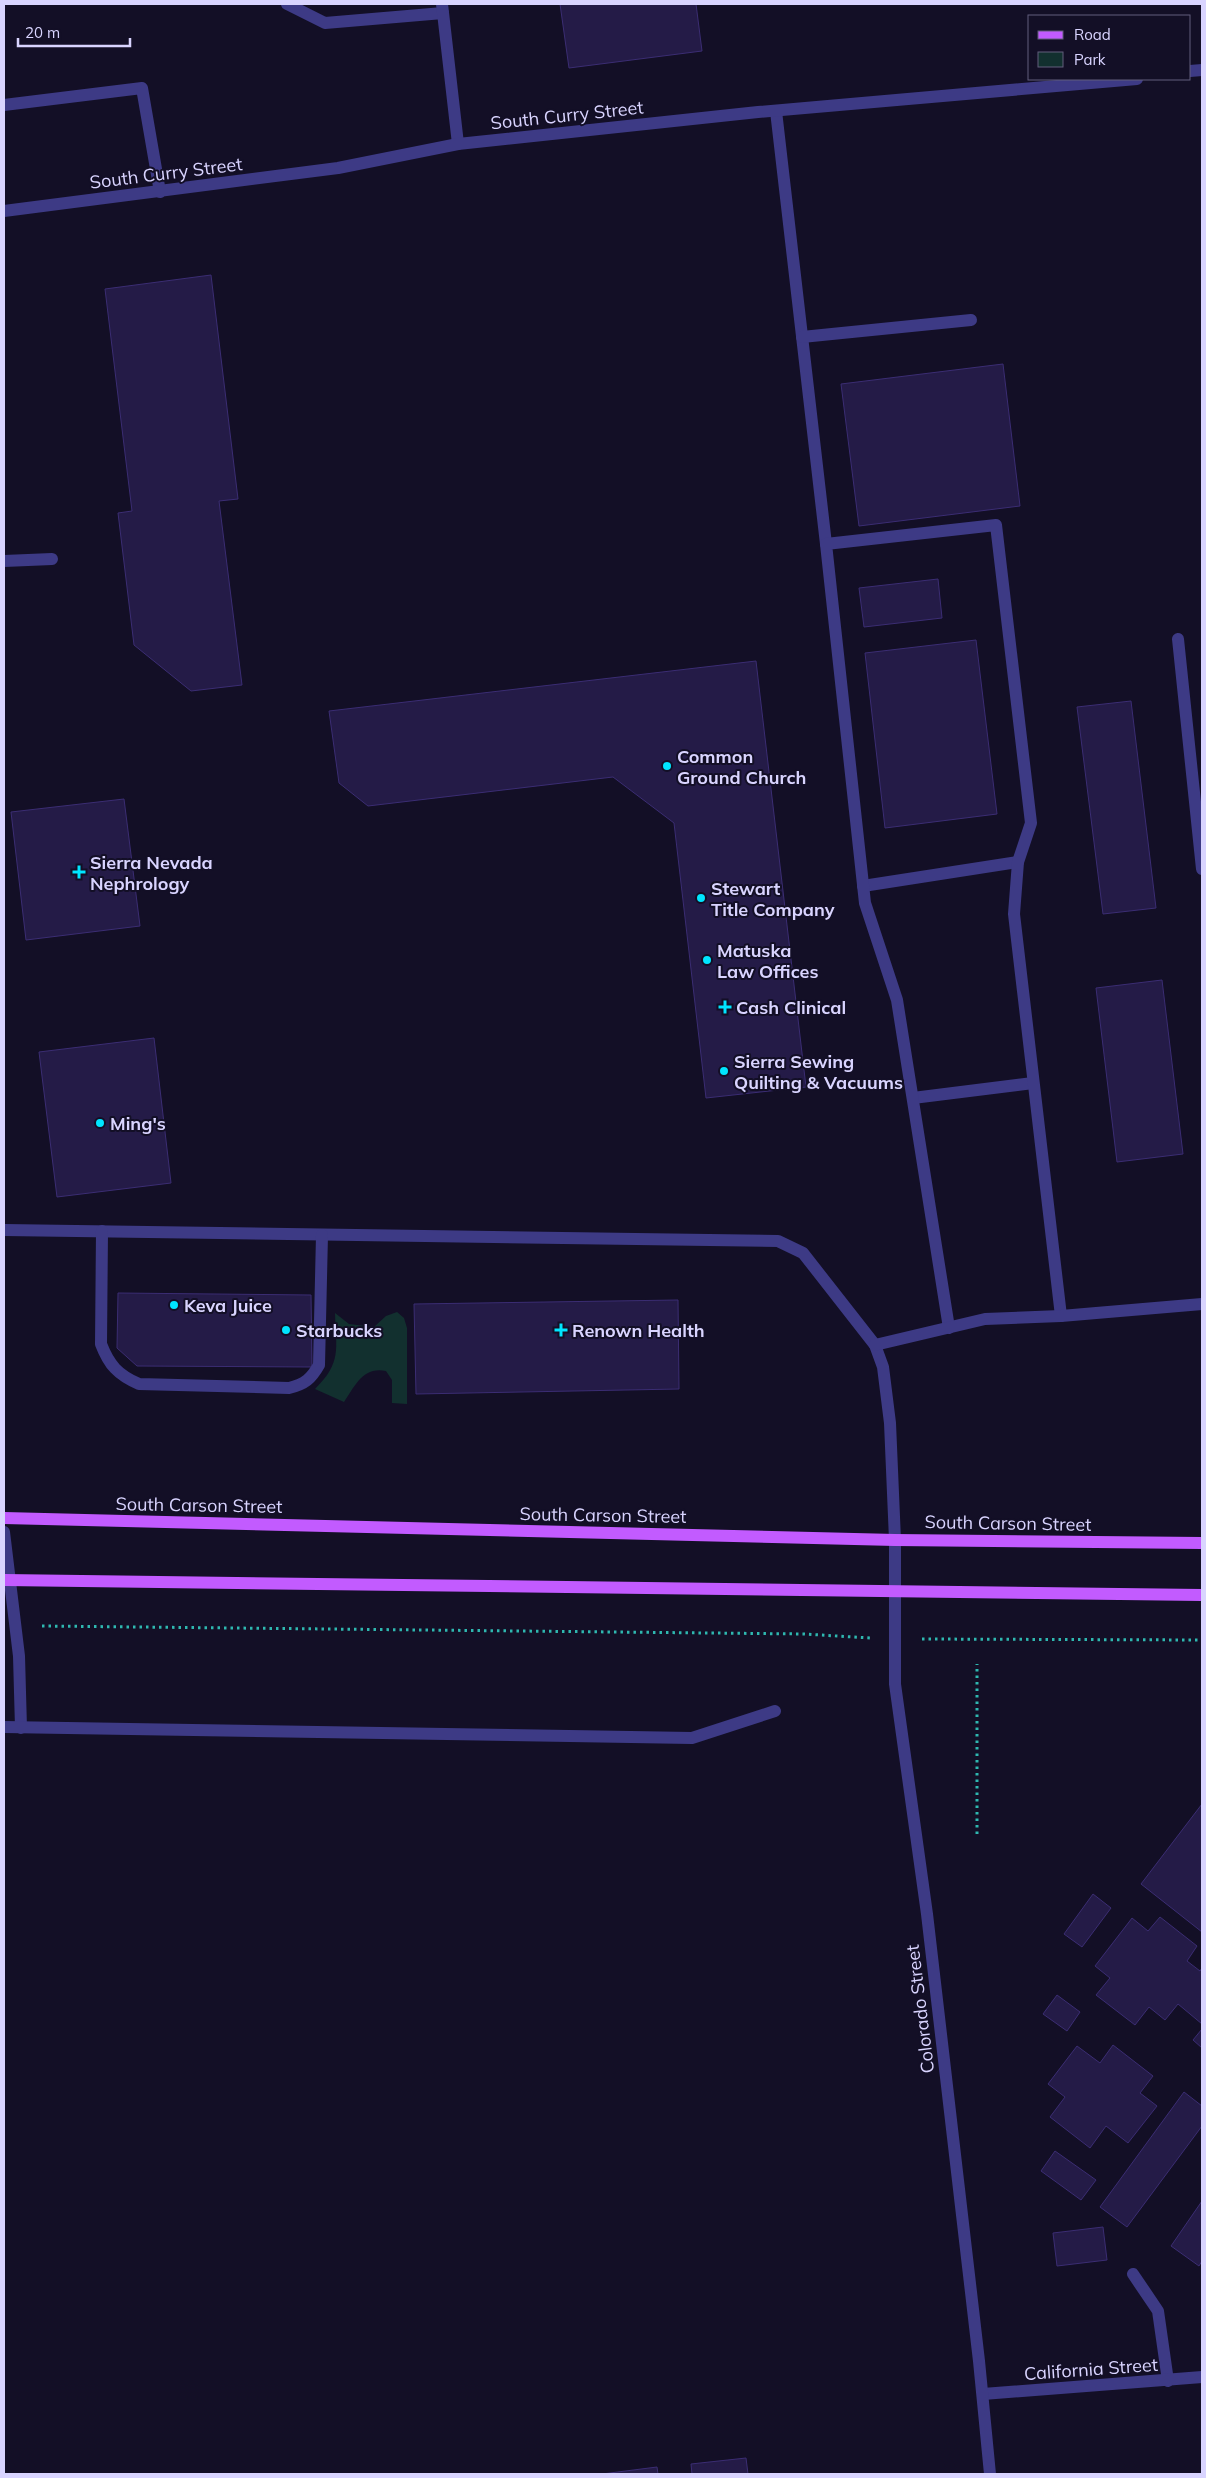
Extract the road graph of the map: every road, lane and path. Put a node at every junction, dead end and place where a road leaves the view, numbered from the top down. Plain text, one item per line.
1 (287, 4) edge
2 (442, 8) edge
3 (1126, 80) edge
4 (4, 105) edge
5 (776, 111) junction
6 (458, 144) junction
7 (160, 192) junction
8 (4, 211) edge
9 (971, 320) dead end
10 (802, 337) junction
11 (826, 544) junction
12 (52, 559) dead end
13 (4, 561) edge
14 (1178, 639) dead end
15 (1018, 862) junction
16 (1202, 868) edge
17 (863, 886) junction
18 (1034, 1083) junction
19 (913, 1098) junction
20 (4, 1230) edge
21 (102, 1231) junction
22 (322, 1235) junction
23 (1202, 1304) edge
24 (1061, 1316) junction
25 (949, 1328) junction
26 (875, 1345) junction
27 (4, 1518) edge
28 (4, 1532) edge
29 (894, 1540) junction
30 (1202, 1543) edge
31 (7, 1580) edge
32 (896, 1591) junction
33 (1202, 1595) edge
34 (16, 1625) junction
35 (897, 1639) junction
36 (1202, 1640) edge
37 (977, 1664) dead end
38 (775, 1711) dead end
39 (4, 1727) edge
40 (21, 1728) junction
41 (977, 1834) dead end
42 (1133, 2274) dead end
43 (1202, 2377) edge
44 (1168, 2381) junction
45 (982, 2394) junction
46 (990, 2474) edge

1 - 2 street
2 - 6 street
3 - 5 street, South Curry Street
4 - 7 street
5 - 6 street, South Curry Street
5 - 10 street
6 - 7 street, South Curry Street
7 - 8 street, South Curry Street
9 - 10 street
10 - 11 street
11 - 15 street
11 - 17 street
12 - 13 street
14 - 16 street
15 - 17 street
15 - 18 street
17 - 19 street
18 - 19 street
18 - 24 street
19 - 25 street
20 - 21 street, Colorado Street
21 - 22 street, Colorado Street
21 - 22 street
22 - 26 street, Colorado Street
23 - 24 street
24 - 25 street
25 - 26 street
26 - 29 street, Colorado Street
27 - 29 main road, South Carson Street
28 - 31 street
29 - 30 main road, South Carson Street
29 - 32 street, Colorado Street
31 - 32 main road
31 - 34 street
32 - 33 main road
32 - 35 street, Colorado Street
34 - 35 path
34 - 40 street
35 - 36 path
35 - 45 street, Colorado Street
37 - 41 path
38 - 40 street
39 - 40 street
42 - 44 street
43 - 44 street, California Street
44 - 45 street, California Street
45 - 46 street, Colorado Street

